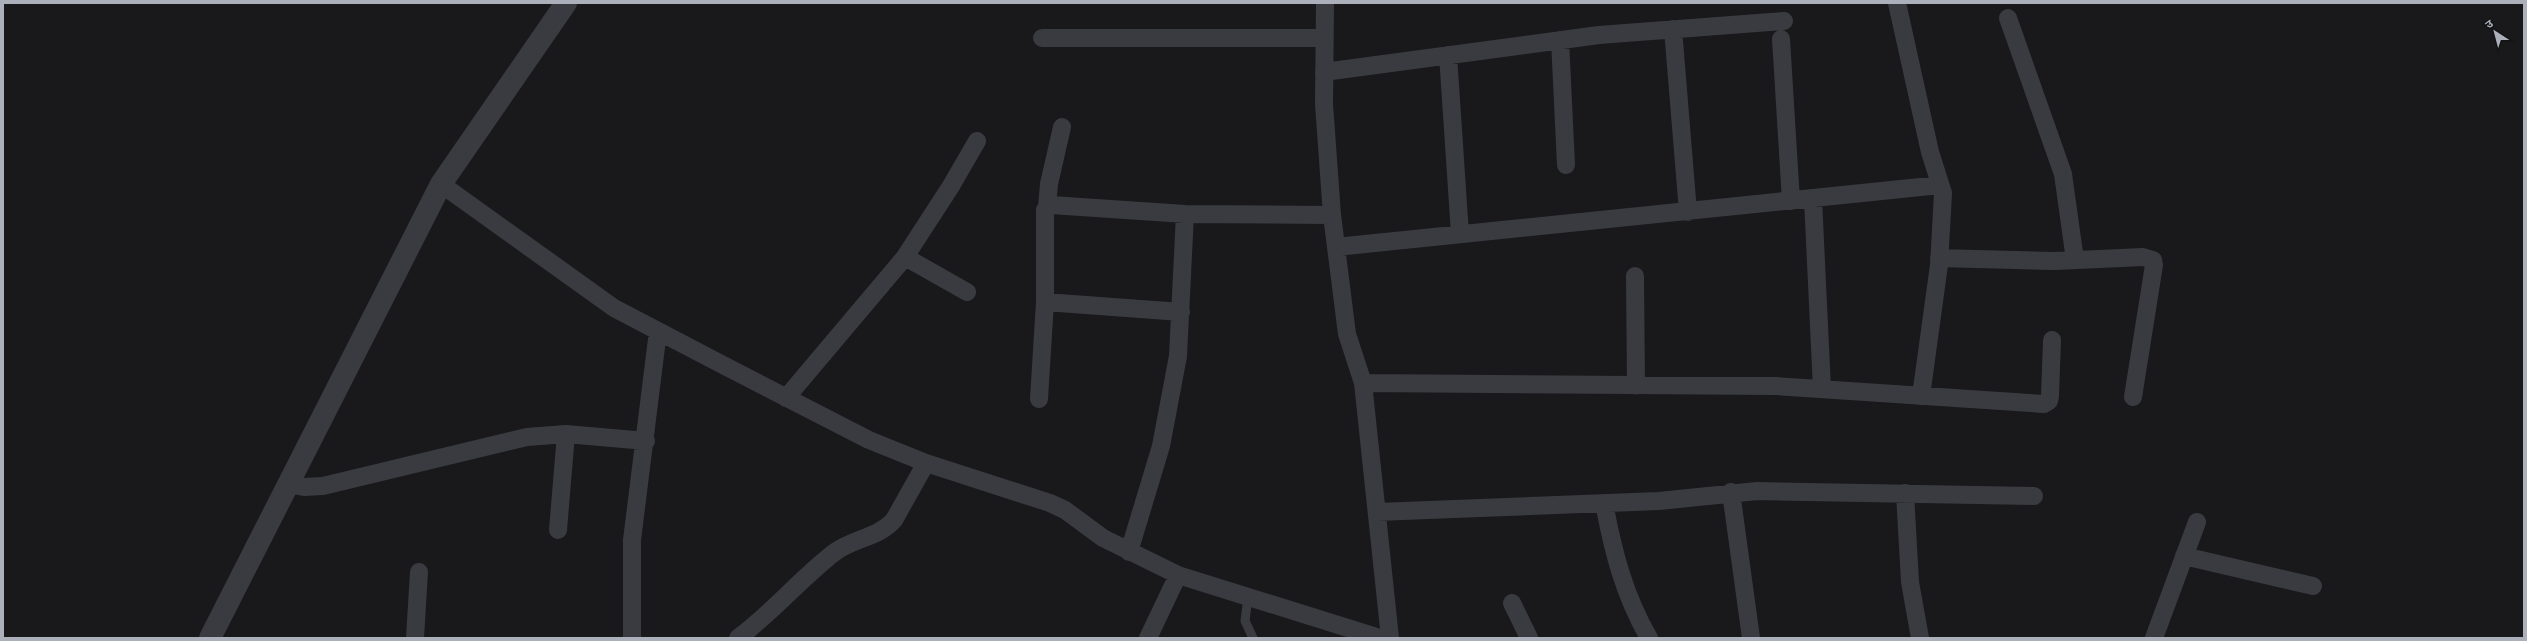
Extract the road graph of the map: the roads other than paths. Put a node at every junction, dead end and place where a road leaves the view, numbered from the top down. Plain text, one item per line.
1 (566, 3) edge
2 (1325, 3) edge
3 (1897, 3) edge
4 (2008, 18) dead end
5 (1784, 21) dead end
6 (1673, 29) junction
7 (1042, 38) dead end
8 (1324, 38) junction
9 (1781, 39) dead end
10 (1560, 40) junction
11 (1448, 55) junction
12 (1324, 72) junction
13 (1062, 127) dead end
14 (977, 141) dead end
15 (1566, 165) dead end
16 (441, 184) junction
17 (1940, 185) junction
18 (1813, 199) junction
19 (1791, 201) junction
20 (1047, 207) junction
21 (1688, 212) junction
22 (1185, 214) junction
23 (1332, 215) junction
24 (1460, 234) junction
25 (1336, 247) junction
26 (904, 257) junction
27 (1939, 258) junction
28 (2076, 260) junction
29 (1635, 276) dead end
30 (967, 292) dead end
31 (1045, 302) junction
32 (1181, 312) junction
33 (658, 331) junction
34 (2052, 340) dead end
35 (1363, 383) junction
36 (1636, 386) junction
37 (1822, 390) junction
38 (1921, 396) junction
39 (2132, 397) dead end
40 (786, 398) junction
41 (1039, 399) dead end
42 (566, 434) junction
43 (646, 441) junction
44 (926, 464) junction
45 (288, 484) junction
46 (1731, 492) junction
47 (1905, 493) junction
48 (2034, 496) dead end
49 (1604, 503) junction
50 (1376, 512) junction
51 (2197, 522) dead end
52 (558, 530) dead end
53 (1129, 552) junction
54 (2184, 556) junction
55 (418, 572) dead end
56 (1178, 575) junction
57 (2314, 586) dead end
58 (1248, 597) junction
59 (1512, 603) dead end
60 (210, 638) edge
61 (415, 638) edge
62 (632, 638) edge
63 (738, 638) edge
64 (1148, 638) edge
65 (1253, 638) edge
66 (1380, 638) edge
67 (1390, 638) edge
68 (1529, 638) edge
69 (1649, 638) edge
70 (1751, 638) edge
71 (1920, 638) edge
72 (2154, 638) edge

1 - 16 street
2 - 8 street
3 - 17 street
4 - 28 street
5 - 6 street
6 - 10 street
6 - 21 street
7 - 8 street
8 - 12 street
9 - 19 street
10 - 11 street
10 - 15 street
11 - 12 street
11 - 24 street
12 - 23 street
13 - 20 street
14 - 26 street
16 - 33 street
16 - 45 street
17 - 18 street
17 - 27 street
18 - 19 street
18 - 37 street
19 - 21 street
20 - 22 street
20 - 31 street
21 - 24 street
22 - 23 street
22 - 32 street
23 - 25 street
24 - 25 street
25 - 35 street
26 - 30 street
26 - 40 street
27 - 28 street
27 - 38 street
28 - 39 street
29 - 36 street
31 - 32 street
31 - 41 street
32 - 53 street
33 - 40 street
33 - 43 street
34 - 38 street
35 - 36 street
35 - 50 street
36 - 37 street
37 - 38 street
40 - 44 street
42 - 43 street
42 - 45 street
42 - 52 street
43 - 62 street
44 - 53 street
44 - 63 street
45 - 60 street
46 - 47 street
46 - 49 street
46 - 70 street
47 - 48 street
47 - 71 street
49 - 50 street
49 - 69 street
50 - 67 street
51 - 54 street
53 - 56 street
54 - 57 street
54 - 72 street
55 - 61 street
56 - 58 street
56 - 64 street
58 - 65 lane
58 - 66 street
59 - 68 street

